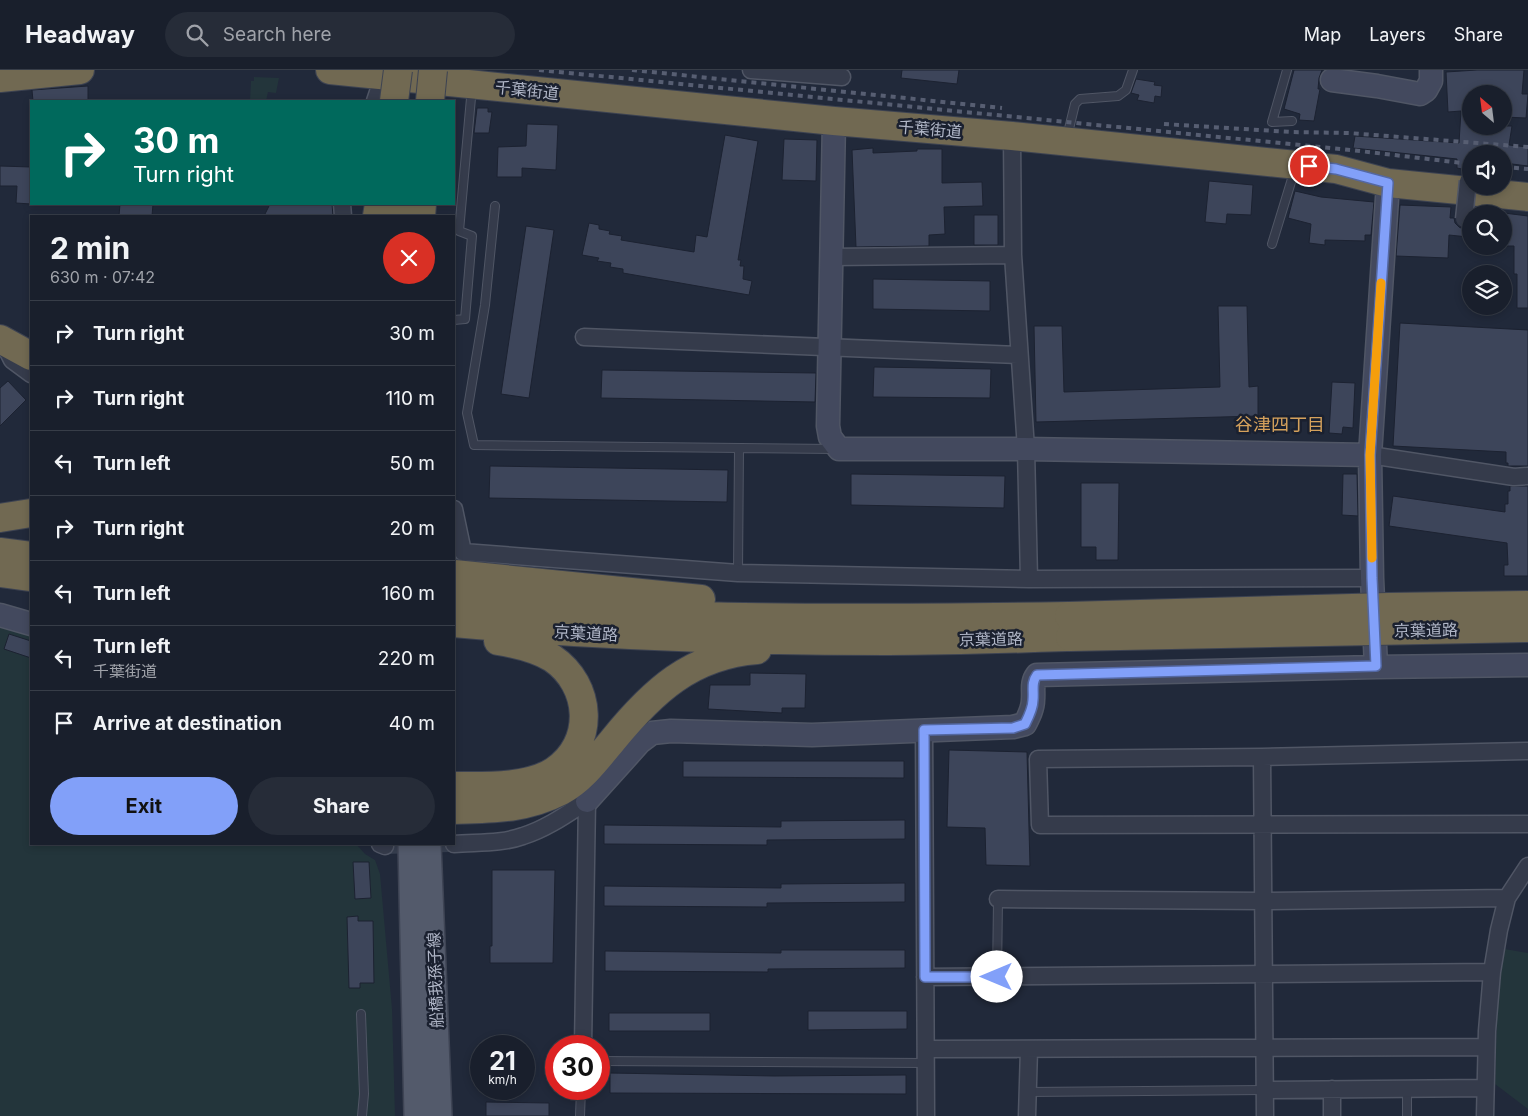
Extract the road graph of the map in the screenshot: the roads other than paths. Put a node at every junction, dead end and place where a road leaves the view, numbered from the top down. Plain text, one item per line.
1 (80, 70) edge
2 (330, 70) edge
3 (414, 70) edge
4 (432, 70) edge
5 (751, 70) edge
6 (1133, 70) edge
7 (1287, 70) edge
8 (1431, 70) edge
9 (805, 72) edge
10 (390, 73) edge
11 (1332, 75) edge
12 (467, 77) edge
13 (842, 77) dead end
14 (0, 78) edge
15 (374, 100) edge
16 (394, 100) edge
17 (412, 100) edge
18 (430, 100) edge
19 (834, 121) junction
20 (1292, 121) dead end
21 (1012, 136) junction
22 (1066, 141) junction
23 (1296, 165) junction
24 (1388, 183) junction
25 (1528, 198) edge
26 (495, 206) dead end
27 (1272, 244) dead end
28 (1013, 256) junction
29 (831, 257) junction
30 (455, 320) edge
31 (584, 337) dead end
32 (1, 339) edge
33 (829, 348) junction
34 (30, 355) edge
35 (1018, 355) junction
36 (30, 373) edge
37 (740, 448) junction
38 (839, 449) junction
39 (1026, 449) junction
40 (1370, 455) junction
41 (1528, 476) edge
42 (30, 513) edge
43 (455, 513) edge
44 (0, 518) edge
45 (0, 526) edge
46 (30, 529) edge
47 (0, 552) edge
48 (30, 556) edge
49 (0, 573) edge
50 (738, 573) junction
51 (455, 574) edge
52 (30, 577) edge
53 (1372, 578) junction
54 (1029, 579) junction
55 (455, 602) edge
56 (1528, 605) edge
57 (0, 615) edge
58 (929, 618) junction
59 (455, 623) edge
60 (30, 624) edge
61 (1528, 628) edge
62 (455, 634) edge
63 (888, 641) junction
64 (1528, 665) edge
65 (1376, 666) junction
66 (924, 730) junction
67 (1528, 751) edge
68 (1262, 757) junction
69 (455, 786) edge
70 (587, 801) junction
71 (455, 810) edge
72 (1528, 824) edge
73 (1262, 826) junction
74 (455, 844) edge
75 (412, 845) edge
76 (428, 845) edge
77 (1528, 866) edge
78 (1508, 898) junction
79 (998, 899) joint
80 (1263, 900) junction
81 (1492, 972) junction
82 (1264, 974) junction
83 (925, 977) junction
84 (997, 977) junction
85 (361, 1014) dead end
86 (583, 1035) edge
87 (1486, 1047) junction
88 (1264, 1048) junction
89 (1029, 1049) junction
90 (926, 1056) junction
91 (610, 1061) edge
92 (1485, 1088) junction
93 (1332, 1089) junction
94 (1407, 1089) junction
95 (1264, 1090) junction
96 (1028, 1092) junction
97 (581, 1100) edge
98 (362, 1116) edge
99 (417, 1116) edge
100 (439, 1116) edge
101 (580, 1116) edge
102 (926, 1116) edge
103 (1027, 1116) edge
104 (1265, 1116) edge
105 (1332, 1116) edge
106 (1407, 1116) edge
107 (1485, 1116) edge

1 - 14 highway
2 - 10 highway, 千葉街道
3 - 17 highway
4 - 18 highway, bridge
5 - 9 street
6 - 22 lane
7 - 20 lane
8 - 11 street
9 - 13 street
10 - 12 highway, 千葉街道
10 - 15 street
10 - 16 highway, bridge
12 - 19 highway, 千葉街道
12 - 30 lane
19 - 21 highway, 千葉街道
19 - 29 street
21 - 22 highway, 千葉街道
21 - 28 street
22 - 23 highway, 千葉街道
23 - 24 highway, 千葉街道
23 - 27 lane
24 - 25 highway, 千葉街道
24 - 40 street
26 - 37 lane
28 - 29 street
28 - 35 street
29 - 33 street
31 - 33 street
32 - 34 highway
32 - 36 street
33 - 35 street
33 - 38 street
35 - 39 street
37 - 38 lane
37 - 50 lane
38 - 39 street
39 - 40 street
39 - 54 street
40 - 41 street
40 - 53 street
42 - 44 highway
43 - 50 street
45 - 46 highway
47 - 48 highway
49 - 52 highway
50 - 54 street
51 - 58 highway
53 - 54 street
53 - 65 street
55 - 58 highway, 京葉道路
56 - 58 highway, 京葉道路, bridge
57 - 60 street
59 - 63 highway, 京葉道路
61 - 63 highway, 京葉道路, bridge
62 - 69 highway
63 - 71 highway
64 - 65 street
65 - 66 street
66 - 70 street
66 - 83 street
67 - 68 street
68 - 73 street
68 - 73 street
70 - 74 street
70 - 86 street
72 - 73 street
73 - 80 street
75 - 99 main road, 船橋我孫子線
76 - 100 main road, 船橋我孫子線
77 - 78 street
78 - 80 street
78 - 81 street
79 - 80 street
79 - 84 lane
80 - 82 street
81 - 82 street
81 - 87 street
82 - 84 street
82 - 88 street
83 - 84 street
83 - 90 street
85 - 98 lane
87 - 88 street
87 - 92 street
88 - 89 street
88 - 95 street
89 - 90 street
89 - 96 street
90 - 91 lane
90 - 102 street
92 - 94 street
92 - 107 street
93 - 94 street
93 - 95 street
93 - 105 street
94 - 106 lane
95 - 96 lane
95 - 104 street
96 - 103 street
97 - 101 lane

